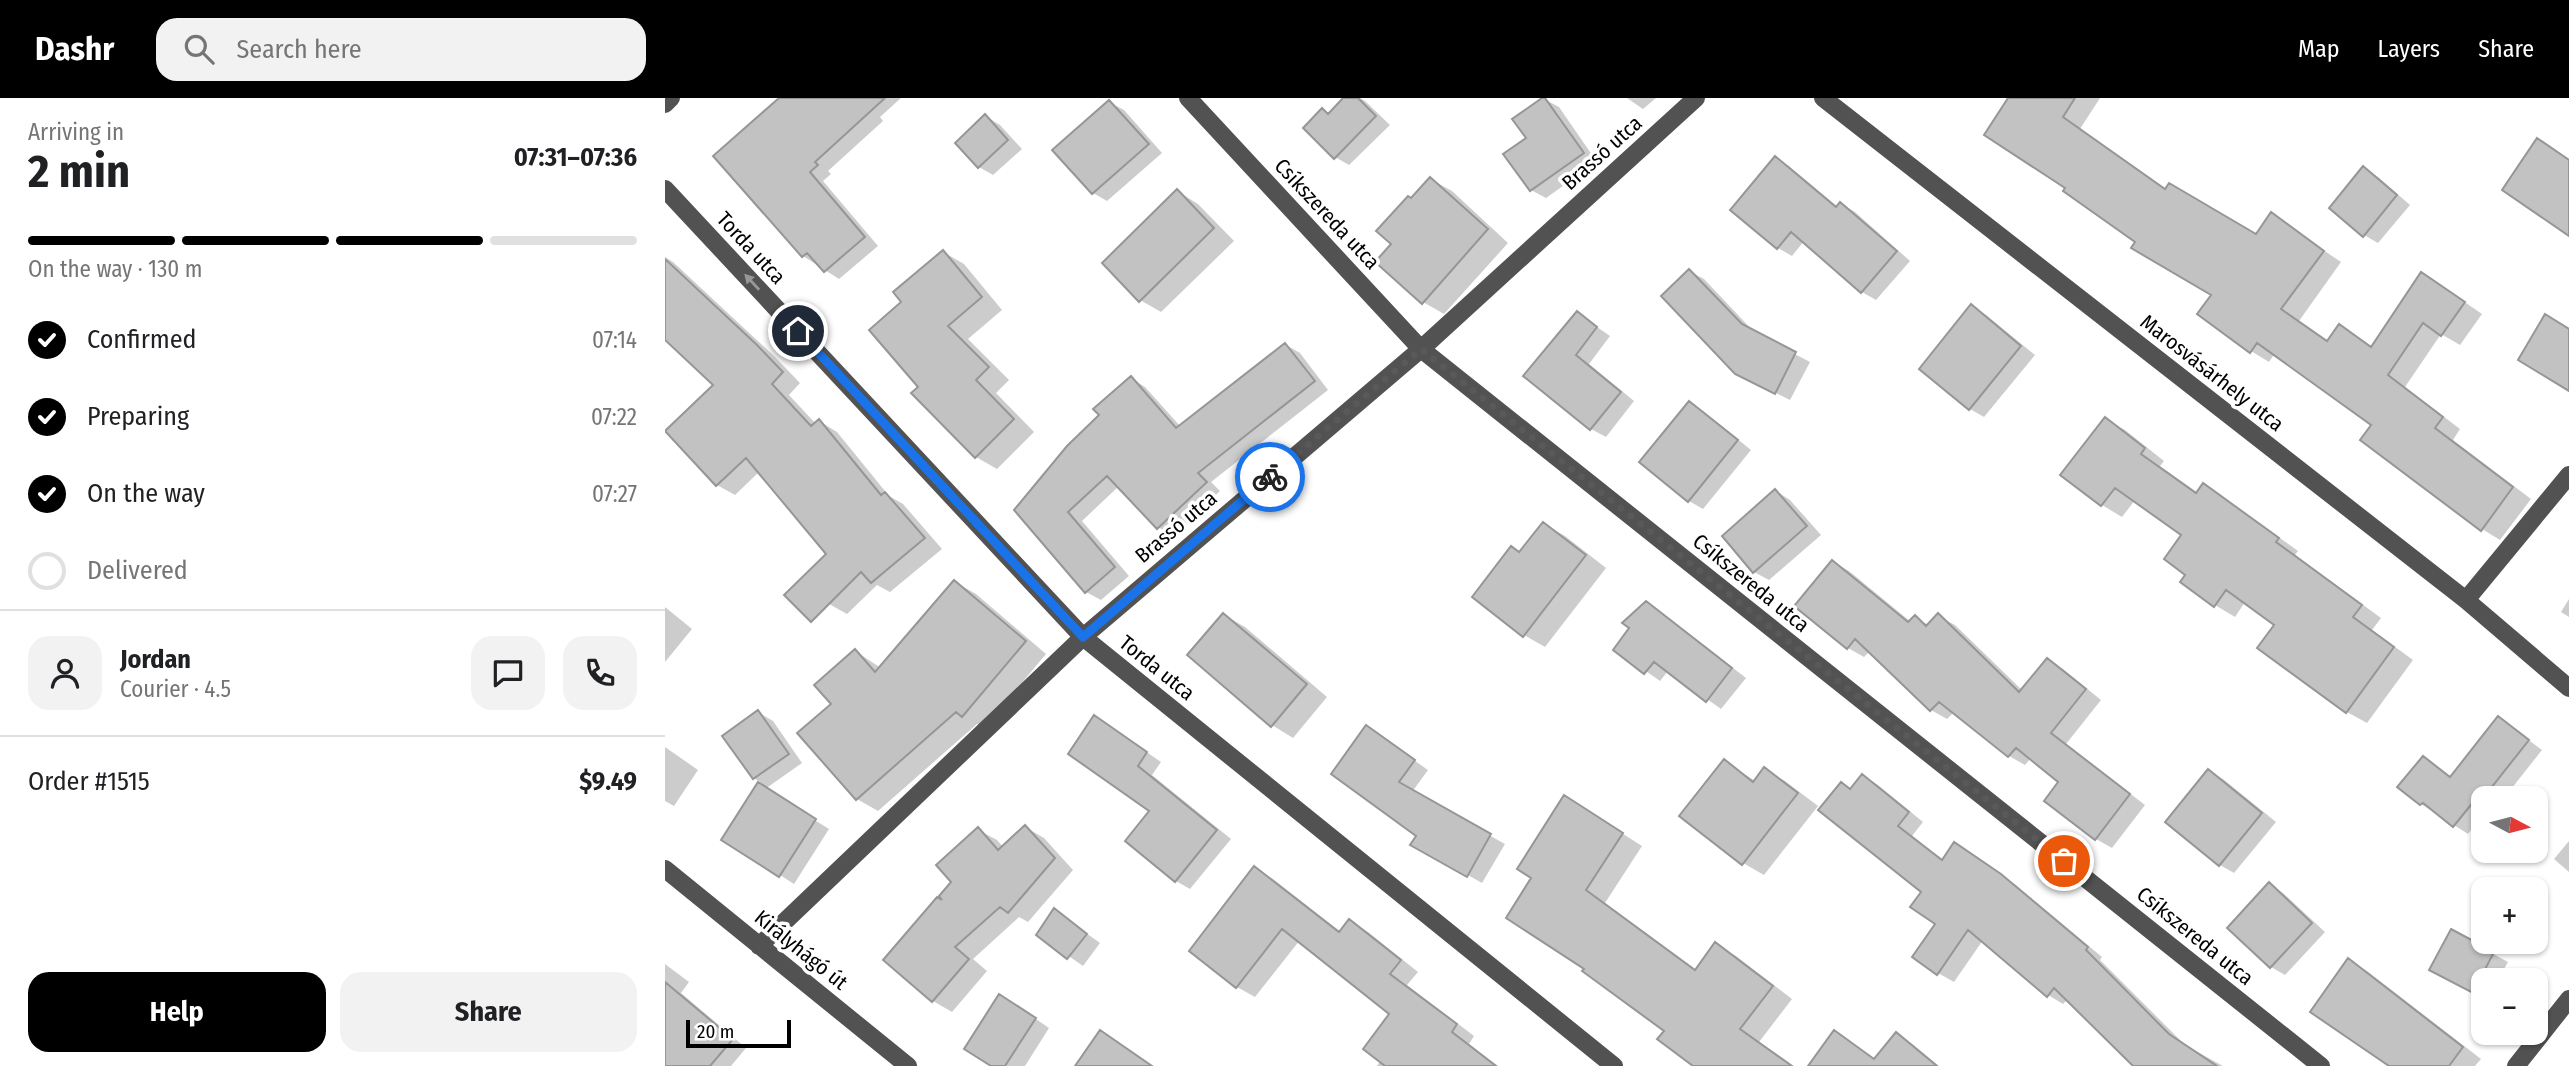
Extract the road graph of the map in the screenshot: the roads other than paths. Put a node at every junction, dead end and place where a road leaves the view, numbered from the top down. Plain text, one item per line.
1 (671, 98) edge
2 (1188, 98) edge
3 (1696, 98) edge
4 (1823, 98) edge
5 (665, 104) edge
6 (665, 189) edge
7 (1421, 349) junction
8 (2569, 475) edge
9 (2466, 600) junction
10 (1083, 637) junction
11 (2569, 688) edge
12 (665, 869) edge
13 (759, 946) junction
14 (2569, 999) edge
15 (908, 1066) edge
16 (1615, 1066) edge
17 (2321, 1066) edge
18 (2516, 1066) edge

1 - 5 street
2 - 7 street, Csíkszereda utca
3 - 7 street, Brassó utca
4 - 9 street, Marosvásárhely utca
10 -> 6 street, Torda utca
7 - 10 street, Brassó utca
7 - 17 street, Csíkszereda utca
8 - 9 street
9 - 11 street, Marosvásárhely utca
10 - 13 street, Brassó utca
10 - 16 street, Torda utca
12 - 13 street, Királyhágó út
13 - 15 street, Királyhágó út
14 - 18 street

